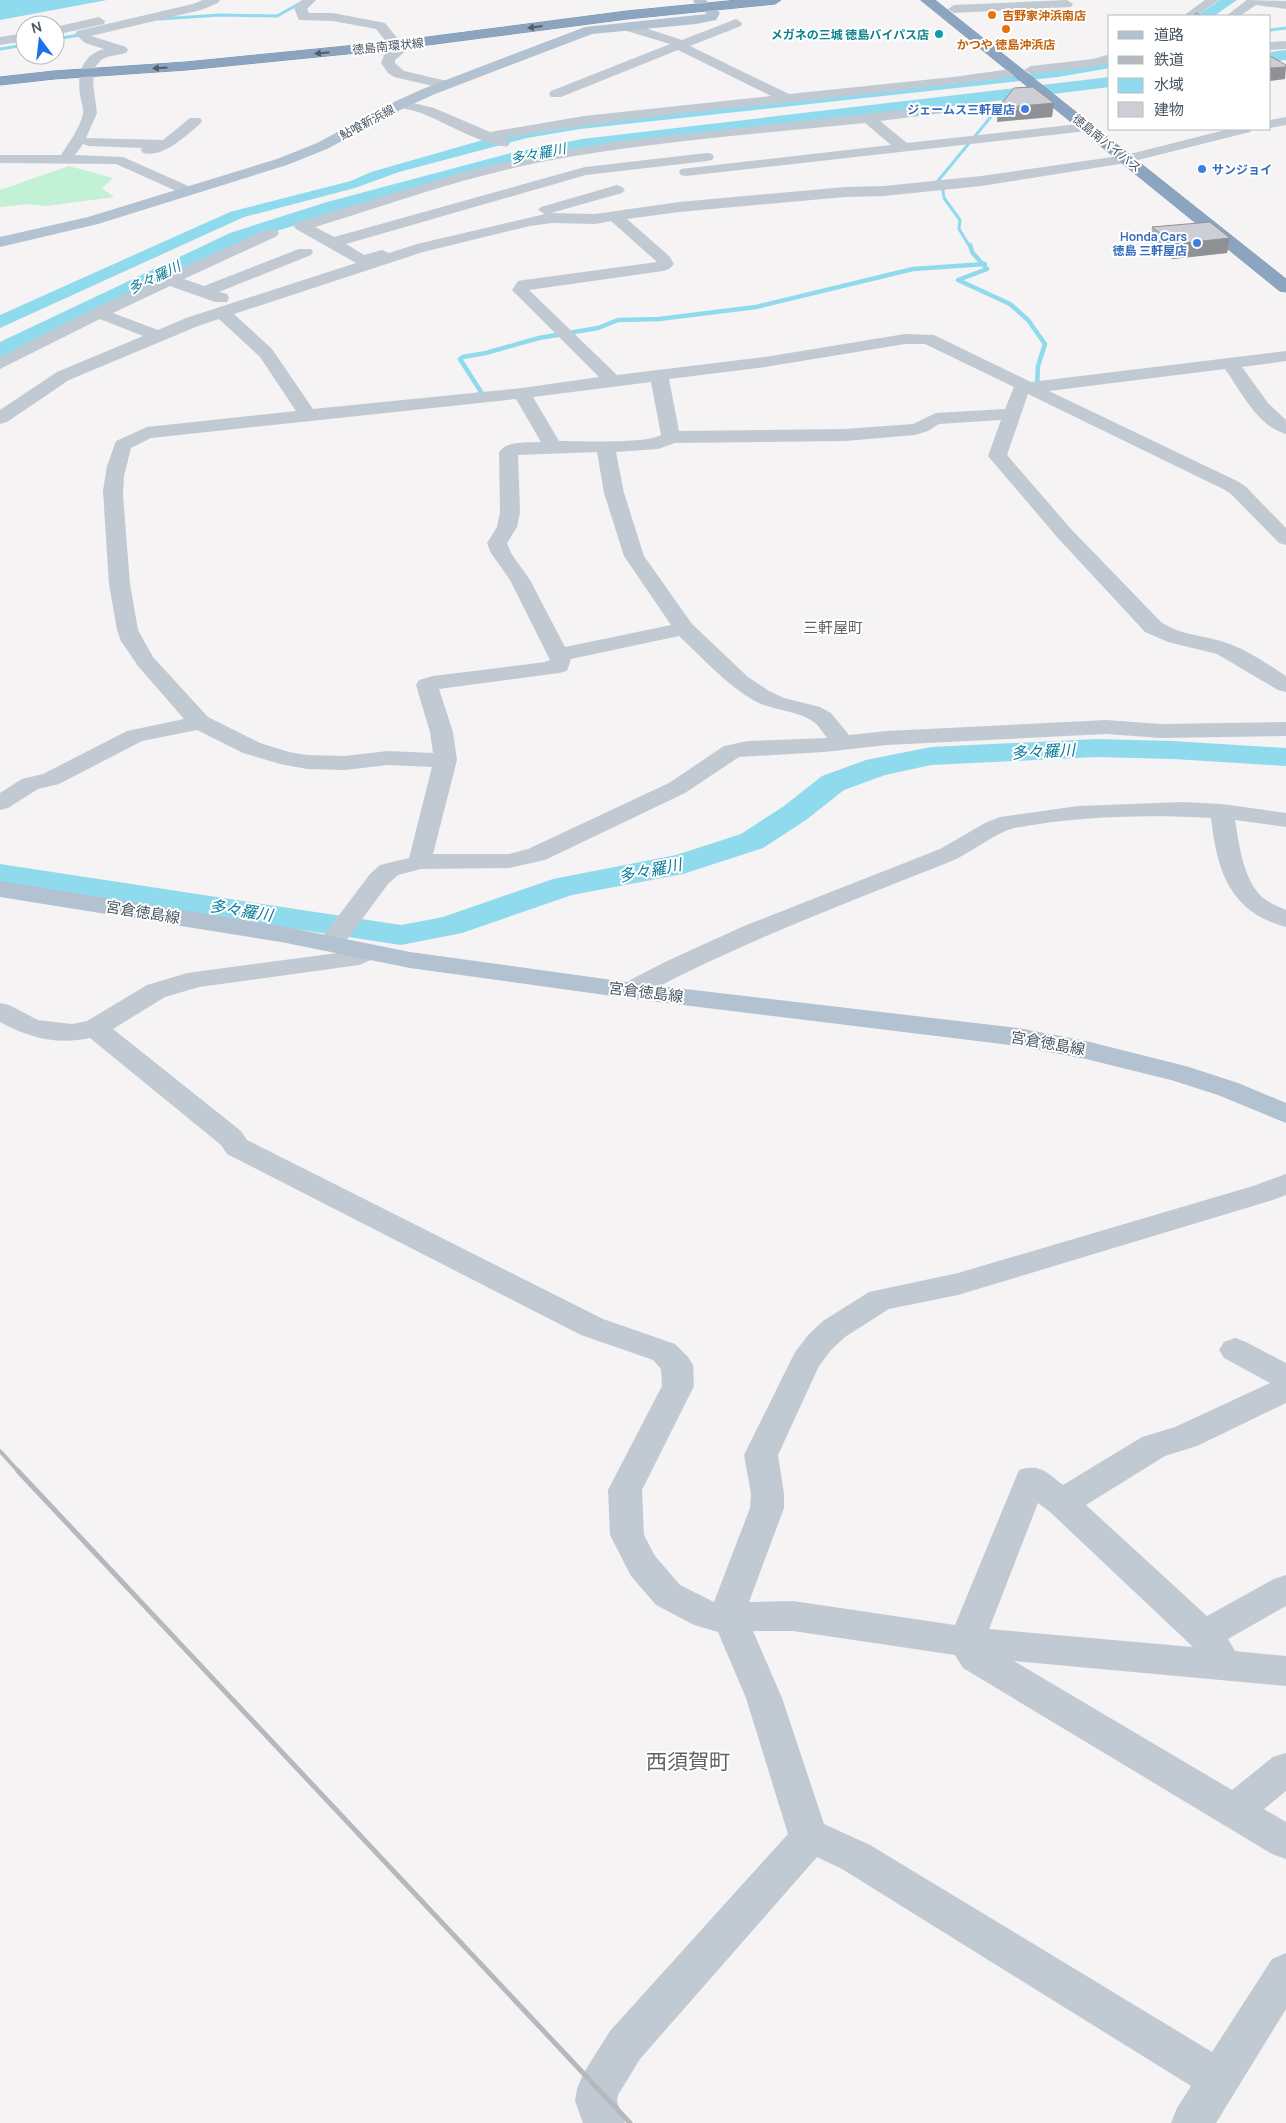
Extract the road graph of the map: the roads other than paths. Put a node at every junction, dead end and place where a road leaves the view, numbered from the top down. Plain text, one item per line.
1 (195, 0) edge
2 (214, 0) edge
3 (310, 0) edge
4 (775, 0) edge
5 (926, 0) edge
6 (944, 0) edge
7 (1213, 0) edge
8 (1257, 1) edge
9 (703, 2) edge
10 (1067, 4) dead end
11 (1286, 5) edge
12 (954, 9) junction
13 (1190, 15) edge
14 (1234, 15) edge
15 (499, 18) dead end
16 (736, 23) dead end
17 (402, 26) dead end
18 (625, 26) junction
19 (382, 28) junction
20 (65, 29) edge
21 (338, 33) dead end
22 (15, 38) edge
23 (0, 41) edge
24 (1286, 44) edge
25 (681, 45) junction
26 (397, 46) junction
27 (1271, 46) edge
28 (129, 57) dead end
29 (1108, 59) edge
30 (89, 67) junction
31 (0, 70) edge
32 (1026, 72) junction
33 (0, 81) edge
34 (446, 85) junction
35 (556, 94) dead end
36 (1057, 96) junction
37 (788, 99) junction
38 (401, 104) junction
39 (938, 110) dead end
40 (868, 118) junction
41 (195, 121) dead end
42 (1286, 121) edge
43 (1271, 124) edge
44 (1087, 127) junction
45 (1241, 130) edge
46 (488, 137) junction
47 (61, 142) dead end
48 (77, 142) junction
49 (166, 144) junction
50 (904, 148) junction
51 (830, 156) junction
52 (708, 157) dead end
53 (1132, 157) junction
54 (538, 158) junction
55 (0, 160) edge
56 (65, 160) junction
57 (118, 160) junction
58 (576, 174) junction
59 (601, 183) junction
60 (618, 190) junction
61 (188, 191) junction
62 (866, 191) junction
63 (659, 208) junction
64 (544, 211) junction
65 (615, 217) junction
66 (302, 226) junction
67 (271, 233) junction
68 (0, 242) edge
69 (332, 243) junction
70 (305, 252) junction
71 (1286, 272) edge
72 (342, 274) junction
73 (169, 280) junction
74 (1286, 287) edge
75 (204, 292) junction
76 (241, 306) junction
77 (222, 312) junction
78 (99, 313) junction
79 (158, 336) junction
80 (1286, 356) edge
81 (1230, 363) junction
82 (0, 364) edge
83 (659, 376) junction
84 (614, 381) junction
85 (1026, 388) junction
86 (522, 393) junction
87 (1013, 414) junction
88 (308, 415) junction
89 (0, 418) edge
90 (1286, 428) edge
91 (671, 437) junction
92 (553, 447) junction
93 (606, 448) junction
94 (1286, 539) edge
95 (684, 629) junction
96 (558, 656) junction
97 (1286, 685) edge
98 (200, 722) junction
99 (1286, 729) edge
100 (843, 743) junction
101 (445, 760) junction
102 (0, 803) edge
103 (1222, 811) junction
104 (1286, 820) edge
105 (421, 862) junction
106 (0, 889) edge
107 (1286, 919) edge
108 (334, 940) junction
109 (367, 952) junction
110 (634, 991) junction
111 (0, 1011) edge
112 (95, 1028) junction
113 (1286, 1114) edge
114 (1286, 1184) edge
115 (1235, 1350) dead end
116 (1286, 1377) edge
117 (1286, 1389) edge
118 (1062, 1504) junction
119 (1286, 1589) edge
120 (730, 1619) junction
121 (1204, 1635) junction
122 (966, 1642) junction
123 (1221, 1664) junction
124 (1286, 1671) edge
125 (1286, 1769) edge
126 (1235, 1810) junction
127 (809, 1838) junction
128 (1286, 1842) edge
129 (1286, 1973) edge
130 (1219, 2080) junction
131 (604, 2123) edge
132 (1192, 2123) edge

1 - 20 street
2 - 30 street
3 - 19 street
4 - 9 highway, 徳島南環状線
5 - 32 highway, 徳島南バイパス
6 - 12 highway, 徳島南バイパス
7 - 13 street
8 - 11 street
8 - 14 street
9 - 15 highway, 徳島南環状線
9 - 18 main road, 鮎喰新浜線
9 -> 26 highway, 徳島南環状線
10 - 12 street
12 - 32 highway, 徳島南バイパス
16 - 25 street
17 - 19 highway, 徳島南環状線
18 - 25 street
18 - 34 main road, 鮎喰新浜線
19 - 21 highway, 徳島南環状線
19 - 26 street
22 - 23 street
24 - 27 street
25 - 35 street
25 - 37 street
26 -> 30 highway, 徳島南環状線
26 - 34 street
28 - 30 highway, 徳島南環状線
29 - 32 street
30 - 31 highway, 徳島南環状線
30 - 33 highway, 徳島南環状線
30 - 48 street
32 - 36 highway, 徳島南バイパス
32 - 37 street
34 - 38 main road, 鮎喰新浜線
36 - 44 highway, 徳島南バイパス
36 - 53 highway, 徳島南バイパス
37 - 46 street
38 - 46 street
38 - 61 main road, 鮎喰新浜線
39 - 40 street
40 - 50 street
40 - 54 street
41 - 49 street
42 - 43 street
44 - 50 street
44 - 53 highway, 徳島南バイパス
45 - 53 street
46 - 54 street
47 - 48 street
48 - 49 street
48 - 56 street
49 - 57 street
50 - 51 street
51 - 59 street
51 - 62 street
52 - 58 street
53 - 62 street
53 - 71 highway, 徳島南バイパス
53 - 74 highway, 徳島南バイパス
54 - 58 street
54 - 66 street
55 - 56 street
56 - 57 street
57 - 61 street
58 - 59 street
58 - 69 street
59 - 60 street
60 - 63 street
60 - 64 street
61 - 68 main road, 鮎喰新浜線
62 - 63 street
63 - 64 street
63 - 65 street
64 - 69 street
65 - 72 street
65 - 84 street
66 - 67 street
66 - 69 street
67 - 70 street
67 - 73 street
70 - 72 street
70 - 75 street
72 - 76 street
73 - 75 street
73 - 78 street
75 - 76 street
76 - 77 street
77 - 79 street
77 - 88 street
78 - 79 street
78 - 82 street
79 - 89 street
80 - 81 street
81 - 85 street
81 - 90 street
83 - 84 street
83 - 85 street
83 - 91 street
84 - 86 street
85 - 87 street
85 - 94 street
86 - 88 street
86 - 92 street
87 - 91 street
87 - 97 street
88 - 98 street
91 - 93 street
92 - 93 street
92 - 96 street
93 - 95 street
95 - 96 street
95 - 100 street
96 - 101 street
98 - 101 street
98 - 102 street
99 - 100 street
100 - 105 street
101 - 105 street
103 - 104 street
103 - 107 street
103 - 110 street
105 - 108 street
106 - 108 main road, 宮倉徳島線
108 - 109 main road, 宮倉徳島線
109 - 110 main road, 宮倉徳島線
109 - 112 street
110 - 113 main road, 宮倉徳島線
111 - 112 street
112 - 120 street
114 - 120 street
115 - 116 street
117 - 118 street
118 - 121 street
118 - 122 street
119 - 121 street
120 - 122 street
120 - 127 street
121 - 123 street
122 - 123 street
122 - 126 street
123 - 124 street
125 - 126 street
126 - 128 street
127 - 130 street
127 - 131 street
129 - 130 street
130 - 132 street

